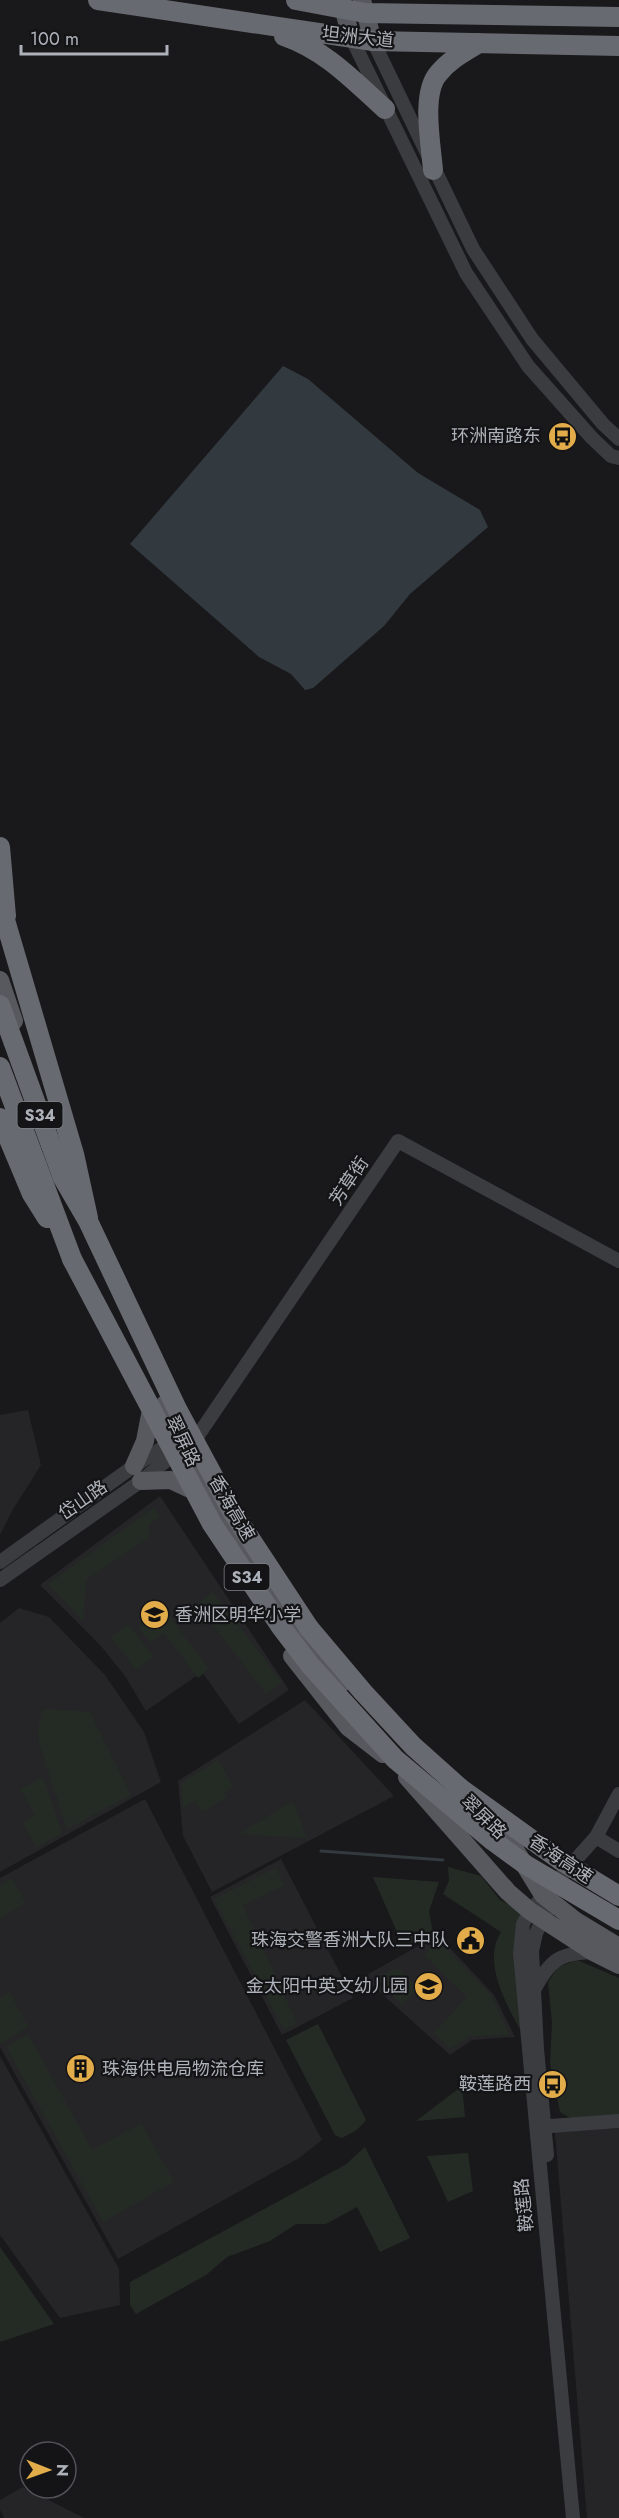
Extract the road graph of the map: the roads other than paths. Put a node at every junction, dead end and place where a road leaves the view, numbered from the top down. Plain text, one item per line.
1 (99, 0) edge
2 (296, 0) edge
3 (412, 0) edge
4 (343, 4) edge
5 (363, 6) edge
6 (442, 15) junction
7 (619, 17) edge
8 (253, 25) junction
9 (351, 37) junction
10 (373, 41) junction
11 (479, 43) junction
12 (619, 46) edge
13 (385, 109) junction
14 (433, 170) junction
15 (619, 439) edge
16 (619, 458) edge
17 (0, 847) edge
18 (0, 903) edge
19 (7, 930) junction
20 (0, 980) edge
21 (0, 1005) edge
22 (0, 1057) edge
23 (0, 1067) edge
24 (0, 1118) edge
25 (88, 1221) junction
26 (72, 1259) junction
27 (619, 1261) edge
28 (150, 1414) junction
29 (174, 1447) junction
30 (138, 1473) junction
31 (188, 1488) junction
32 (0, 1562) edge
33 (0, 1580) edge
34 (619, 1794) edge
35 (596, 1837) junction
36 (619, 1851) edge
37 (619, 1896) edge
38 (547, 1899) junction
39 (536, 1916) junction
40 (619, 1920) edge
41 (619, 1947) edge
42 (593, 1952) junction
43 (619, 1965) edge
44 (533, 1992) junction
45 (619, 2121) edge
46 (539, 2127) junction
47 (573, 2518) edge
48 (581, 2518) edge

1 - 8 highway, 坦洲大道
2 - 4 highway, 坦洲大道
3 - 6 highway
4 - 5 highway, 坦洲大道
4 - 9 main road
5 - 6 highway, 坦洲大道
5 - 10 main road
6 - 7 highway, 坦洲大道
8 - 9 highway, 坦洲大道
8 - 13 highway
9 - 10 highway, 坦洲大道
9 - 13 street
10 - 11 highway, 坦洲大道
10 - 14 street
11 - 12 highway, 坦洲大道
11 - 14 highway
13 - 16 street
14 - 15 street
17 - 19 highway
18 - 19 highway
19 - 25 highway
20 - 29 main road, 翠屏路
21 - 25 highway, 香海高速 / S34, bridge
22 - 28 main road, 翠屏路
23 - 26 highway, 香海高速 / S34
24 - 26 highway
25 - 37 highway, 香海高速 / S34, bridge
26 - 40 highway, 香海高速 / S34, bridge
27 - 29 street, 芳草街
28 - 29 main road, 翠屏路
28 - 30 main road
29 - 30 street, 岱山路
29 - 31 main road, 翠屏路
29 - 38 main road, 翠屏路
30 - 31 main road
30 - 32 street, 岱山路
30 - 33 street, 岱山路
31 - 39 main road, 翠屏路
34 - 35 street, 鞍莲路
35 - 36 street
35 - 38 street, 鞍莲路
38 - 39 street, 鞍莲路
38 - 41 main road, 翠屏路
39 - 42 main road, 翠屏路
39 - 44 street, 鞍莲路
39 - 46 street, 鞍莲路
42 - 43 main road, 翠屏路
42 - 44 street
44 - 46 street, 鞍莲路
45 - 46 street
46 - 47 street, 鞍莲路
46 - 48 street, 鞍莲路

